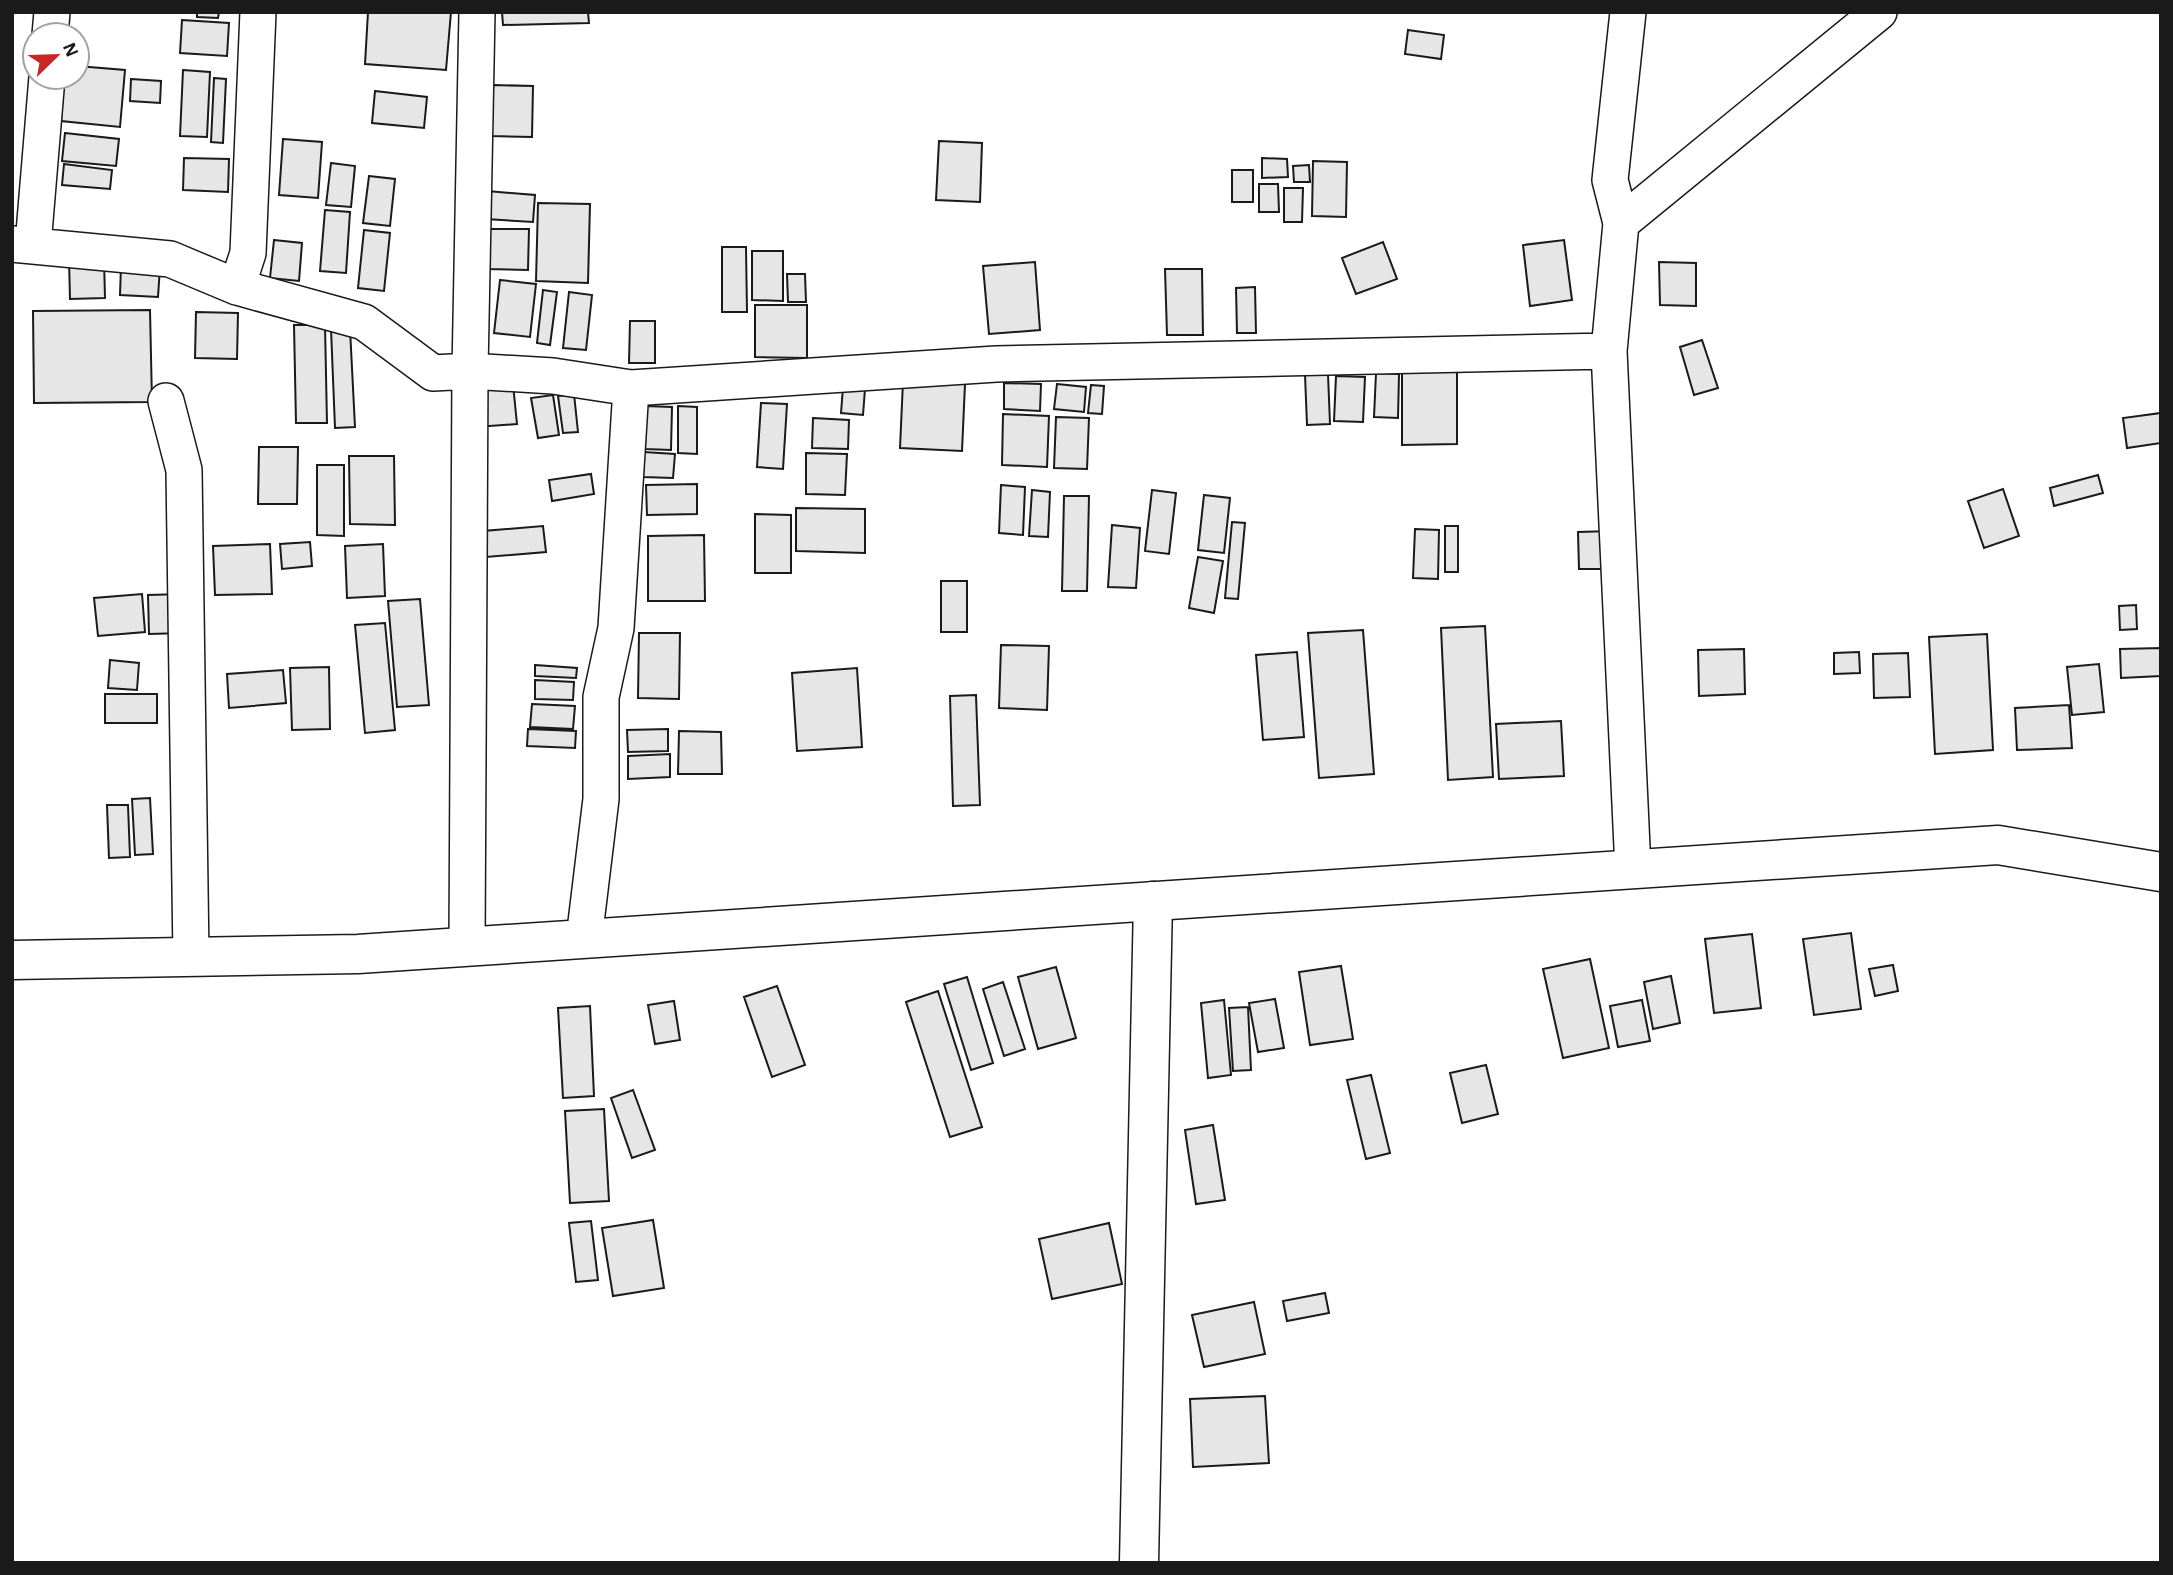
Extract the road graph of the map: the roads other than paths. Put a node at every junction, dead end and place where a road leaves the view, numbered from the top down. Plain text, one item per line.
1 (258, 12) edge
2 (477, 12) edge
3 (1628, 12) edge
4 (1879, 12) edge
5 (45, 91) edge
6 (1621, 223) junction
7 (23, 244) edge
8 (237, 287) junction
9 (1609, 351) junction
10 (470, 371) junction
11 (631, 388) junction
12 (166, 401) dead end
13 (1633, 869) junction
14 (2161, 872) edge
15 (1153, 901) junction
16 (584, 939) junction
17 (467, 946) junction
18 (191, 957) junction
19 (12, 960) edge
20 (1139, 1563) edge

1 - 8 street
2 - 10 street
3 - 6 street
4 - 6 street
5 - 7 street
6 - 9 street
7 - 8 street
8 - 10 street
9 - 11 street
9 - 13 street
10 - 11 street
10 - 17 street
11 - 16 street
12 - 18 street
13 - 14 main road
13 - 15 main road
15 - 16 main road
15 - 20 main road
16 - 17 main road
17 - 18 main road
18 - 19 main road

